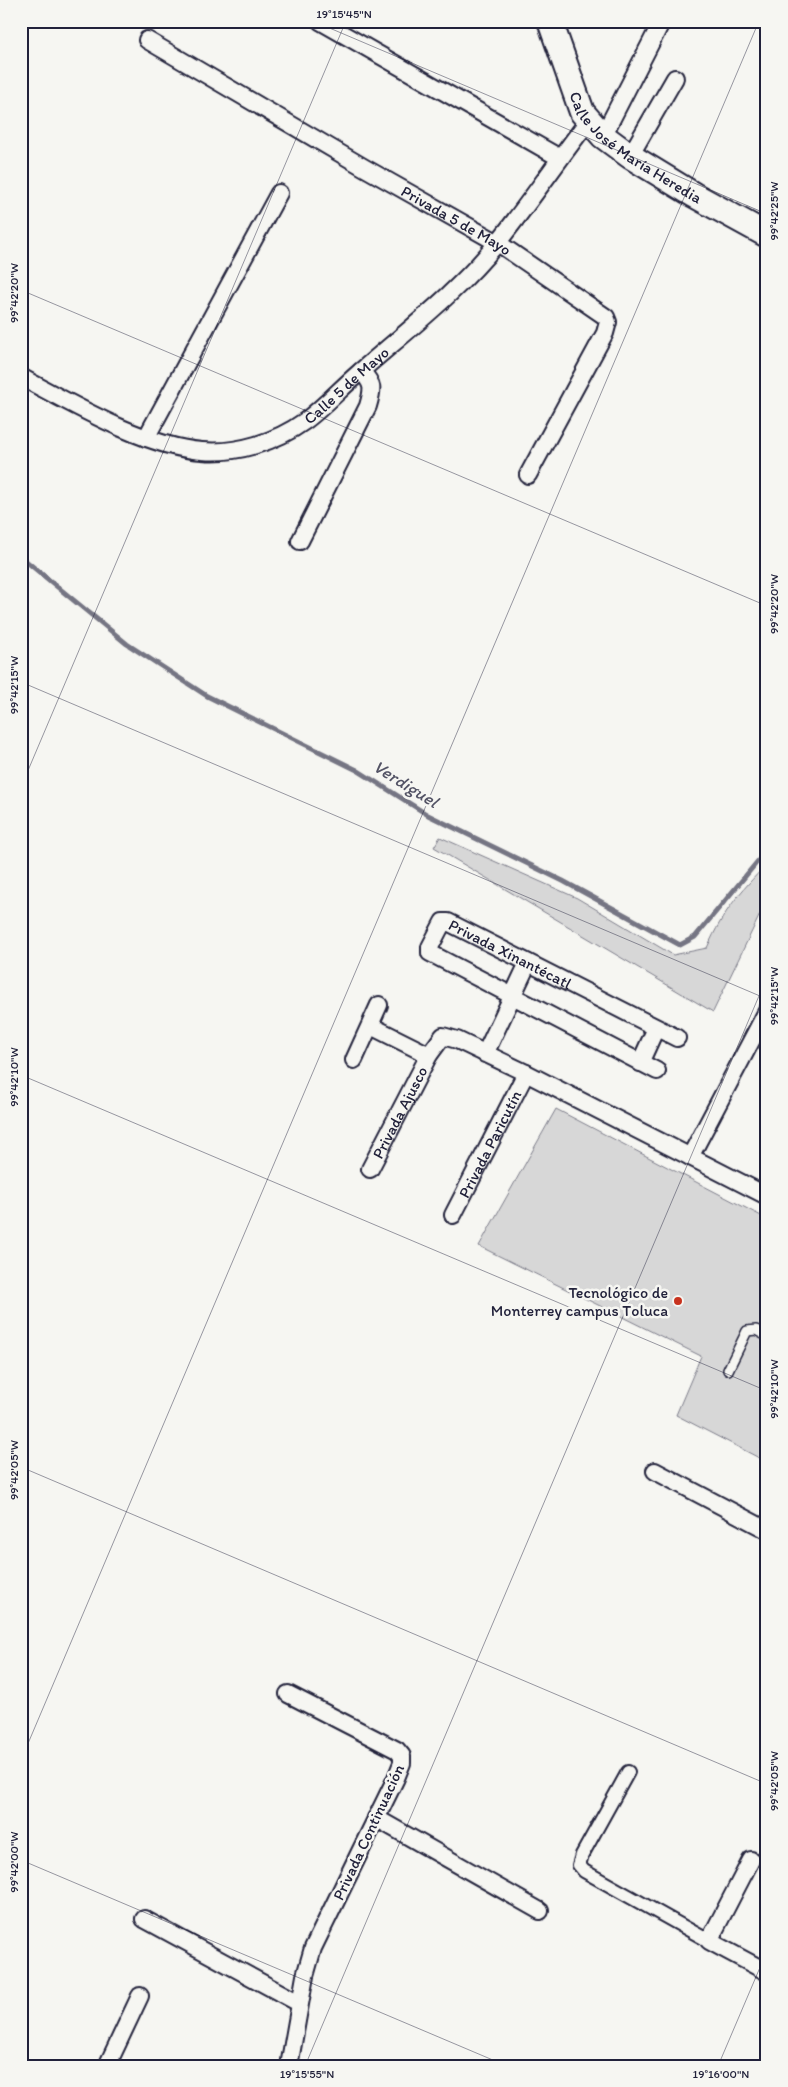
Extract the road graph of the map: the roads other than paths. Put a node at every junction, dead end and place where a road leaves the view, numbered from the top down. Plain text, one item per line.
1 (320, 21) edge
2 (550, 21) edge
3 (662, 21) edge
4 (147, 40) dead end
5 (675, 78) dead end
6 (596, 128) junction
7 (630, 156) junction
8 (560, 158) junction
9 (278, 193) dead end
10 (767, 236) edge
11 (498, 243) junction
12 (361, 371) junction
13 (21, 377) edge
14 (146, 438) junction
15 (528, 475) dead end
16 (300, 541) dead end
17 (528, 963) junction
18 (513, 998) junction
19 (379, 1005) dead end
20 (767, 1011) edge
21 (371, 1026) junction
22 (656, 1028) junction
23 (677, 1038) dead end
24 (485, 1054) junction
25 (429, 1055) junction
26 (354, 1060) dead end
27 (640, 1063) junction
28 (657, 1071) dead end
29 (526, 1073) junction
30 (690, 1158) junction
31 (370, 1169) dead end
32 (767, 1196) edge
33 (453, 1215) dead end
34 (767, 1336) edge
35 (728, 1370) dead end
36 (655, 1471) dead end
37 (767, 1530) edge
38 (288, 1694) dead end
39 (628, 1772) dead end
40 (376, 1818) junction
41 (751, 1860) dead end
42 (540, 1911) dead end
43 (144, 1919) dead end
44 (709, 1941) junction
45 (767, 1972) edge
46 (140, 1996) dead end
47 (299, 2003) junction
48 (107, 2066) edge
49 (289, 2066) edge

1 - 8 street
2 - 6 main road, Calle José María Heredia
3 - 6 street, Calle 5 de Mayo
4 - 11 street, Privada 5 de Mayo
5 - 7 street
6 - 7 main road, Calle José María Heredia
6 - 8 street, Calle 5 de Mayo
7 - 10 main road, Calle José María Heredia
8 - 11 street, Calle 5 de Mayo
9 - 14 street
11 - 12 street, Calle 5 de Mayo
11 - 15 street, Privada 5 de Mayo
12 - 14 street, Calle 5 de Mayo
12 - 16 street
13 - 14 street, Calle 5 de Mayo
17 - 18 street
17 - 18 street, Privada Xinantécatl
17 - 22 street, Privada Xinantécatl
18 - 24 street
18 - 27 street, Privada Xinantécatl
19 - 21 street
20 - 30 street
21 - 25 street, Privada Ajusco
21 - 26 street
22 - 23 street, Privada Xinantécatl
22 - 27 street
24 - 25 street, Privada Ajusco
24 - 29 street, Privada Ajusco
25 - 31 street, Privada Ajusco
27 - 28 street, Privada Xinantécatl
29 - 30 street, Privada Ajusco
29 - 33 street, Privada Paricutín
30 - 32 street, Privada Ajusco
34 - 35 lane
36 - 37 street
38 - 40 street, Privada Continuación
39 - 44 street
40 - 42 street
40 - 47 street, Privada Continuación
41 - 44 street
43 - 47 street
44 - 45 street
46 - 48 street
47 - 49 street, Privada Continuación

